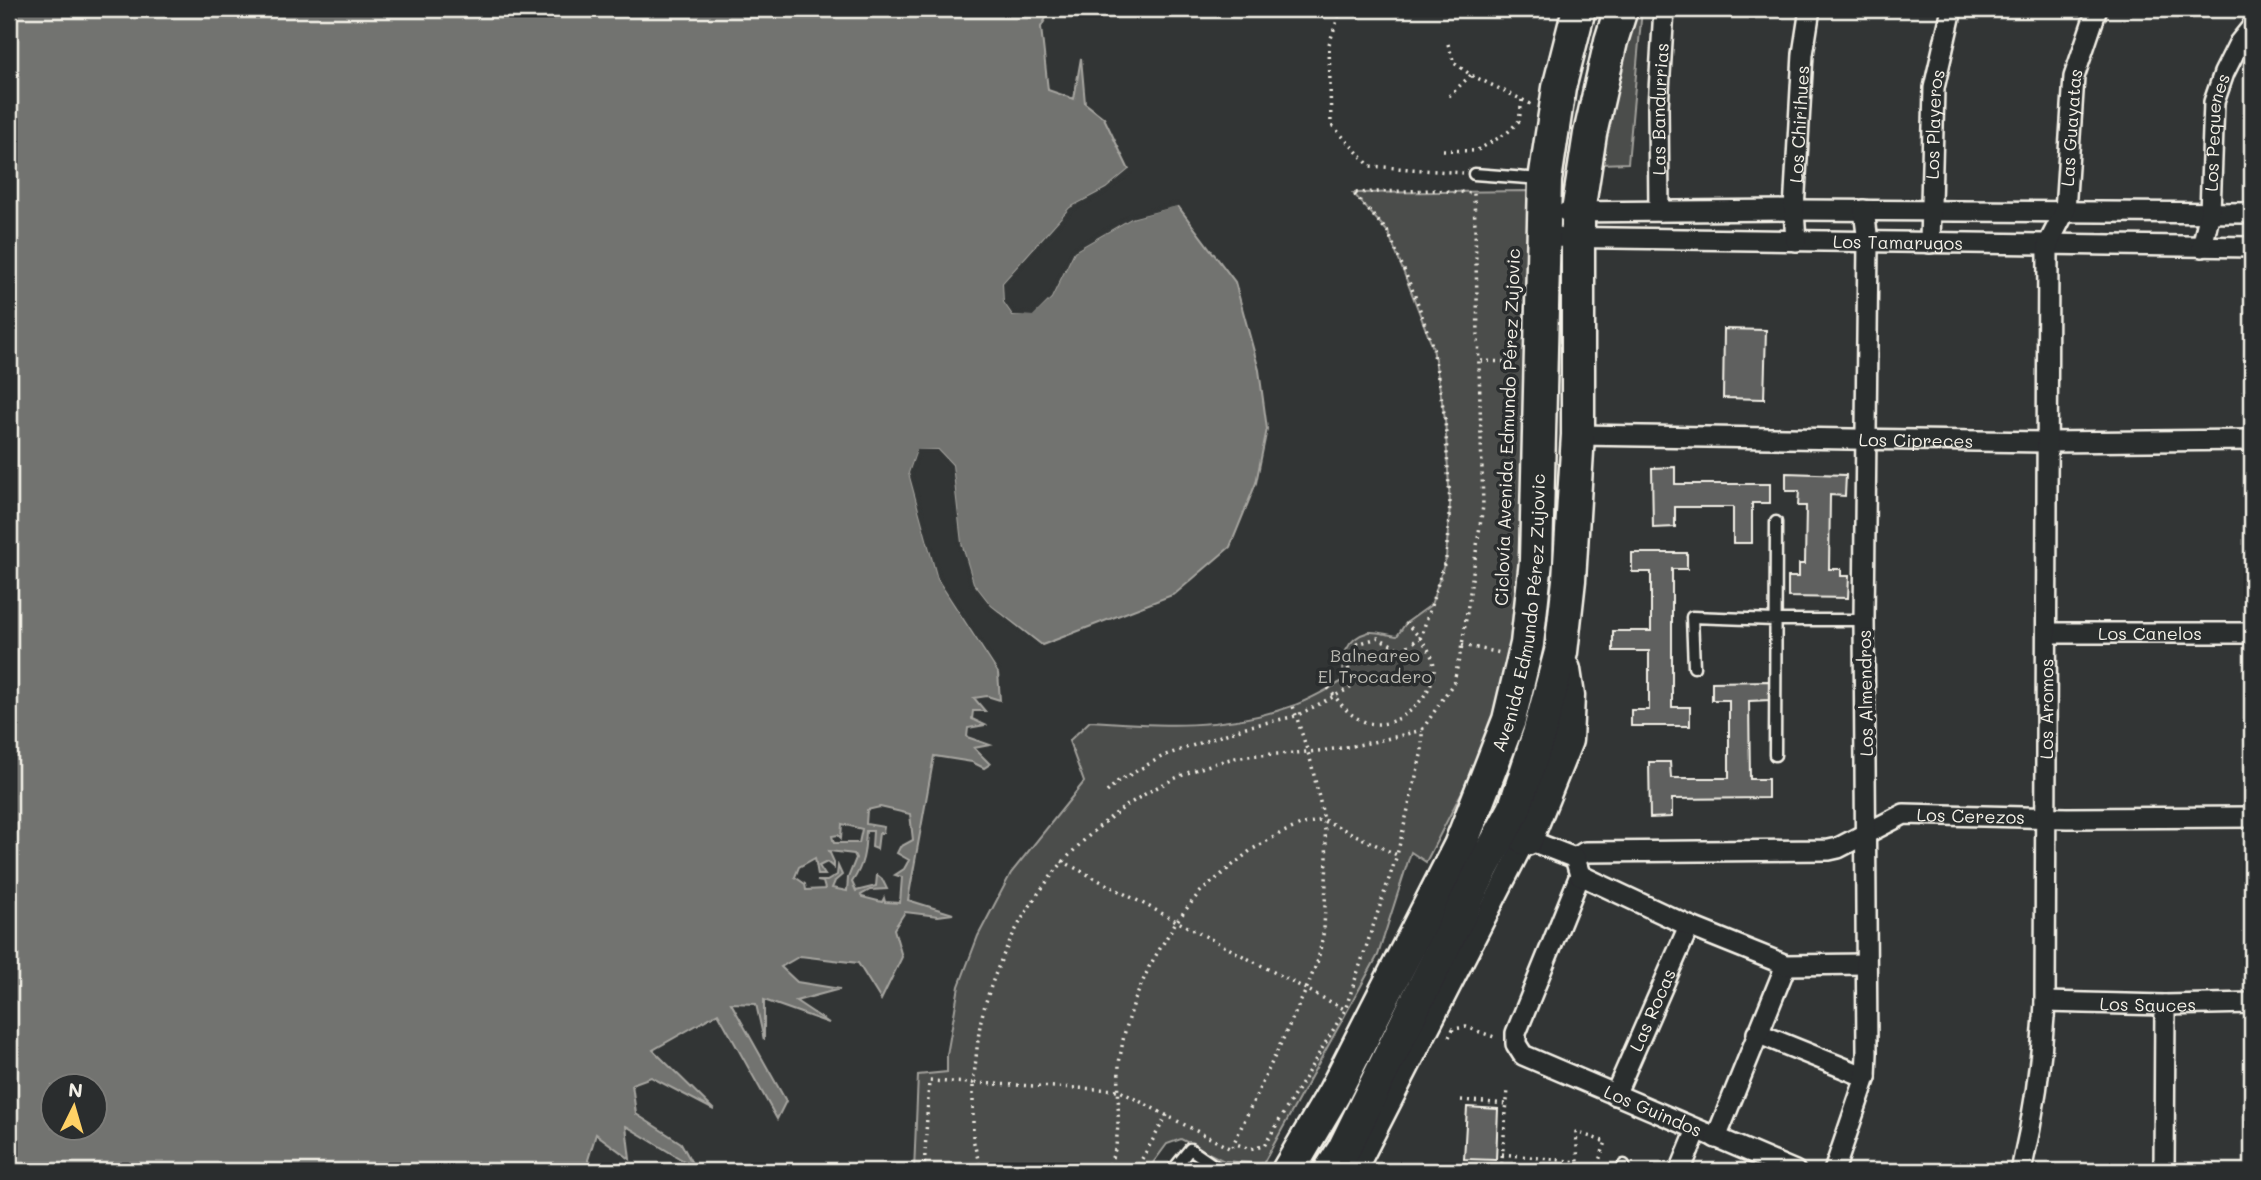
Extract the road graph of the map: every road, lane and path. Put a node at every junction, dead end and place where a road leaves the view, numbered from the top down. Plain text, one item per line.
1 (1341, 9) edge
2 (1579, 9) edge
3 (1621, 9) edge
4 (1664, 9) edge
5 (1810, 9) edge
6 (1952, 9) edge
7 (2097, 9) edge
8 (2252, 27) edge
9 (1448, 44) dead end
10 (1471, 75) junction
11 (1449, 96) dead end
12 (1522, 100) junction
13 (1541, 110) dead end
14 (1443, 150) dead end
15 (1474, 174) joint
16 (1544, 209) junction
17 (1794, 210) junction
18 (1864, 210) junction
19 (1659, 211) junction
20 (1931, 211) junction
21 (2065, 211) junction
22 (2210, 212) junction
23 (2252, 213) edge
24 (1578, 225) junction
25 (1796, 241) junction
26 (1868, 242) junction
27 (1930, 243) junction
28 (2048, 244) junction
29 (2202, 247) junction
30 (2252, 247) edge
31 (1481, 361) junction
32 (1524, 362) dead end
33 (1578, 435) junction
34 (1864, 439) junction
35 (2252, 440) edge
36 (2047, 442) junction
37 (1776, 522) dead end
38 (1775, 620) junction
39 (1864, 620) junction
40 (1406, 623) dead end
41 (2047, 633) junction
42 (2252, 633) edge
43 (1421, 637) junction
44 (1462, 645) junction
45 (1561, 652) junction
46 (1510, 655) dead end
47 (1694, 667) dead end
48 (1328, 688) dead end
49 (1335, 696) junction
50 (1293, 706) dead end
51 (1296, 716) junction
52 (1422, 730) junction
53 (1308, 752) junction
54 (1775, 755) dead end
55 (1107, 792) dead end
56 (2252, 817) edge
57 (2047, 818) junction
58 (1324, 820) junction
59 (1867, 834) junction
60 (1526, 839) junction
61 (1397, 855) junction
62 (1062, 861) junction
63 (1578, 867) junction
64 (1177, 922) junction
65 (1689, 926) junction
66 (1865, 964) junction
67 (1786, 965) junction
68 (1307, 990) junction
69 (2045, 1002) junction
70 (2252, 1003) edge
71 (2165, 1005) junction
72 (1345, 1010) junction
73 (1356, 1013) dead end
74 (1757, 1033) junction
75 (1516, 1044) junction
76 (1444, 1046) dead end
77 (1866, 1077) junction
78 (973, 1083) junction
79 (1508, 1089) dead end
80 (1118, 1090) junction
81 (1334, 1093) junction
82 (1615, 1095) junction
83 (1461, 1100) dead end
84 (1506, 1104) junction
85 (1308, 1113) dead end
86 (1167, 1115) junction
87 (1697, 1130) junction
88 (1716, 1138) junction
89 (1234, 1143) junction
90 (1502, 1154) junction
91 (1578, 1162) junction
92 (1277, 1166) edge
93 (1225, 1168) edge
94 (924, 1171) edge
95 (981, 1171) edge
96 (1107, 1171) edge
97 (1135, 1171) edge
98 (1172, 1171) edge
99 (1330, 1171) edge
100 (1356, 1171) edge
101 (1501, 1171) edge
102 (1578, 1171) edge
103 (1595, 1171) edge
104 (1680, 1171) edge
105 (1795, 1171) edge
106 (1834, 1171) edge
107 (2021, 1171) edge
108 (2164, 1171) edge

1 - 15 path
2 - 16 highway, Avenida Edmundo Pérez Zujovic
3 - 24 highway
4 - 19 street, Las Bandurrias
5 - 17 street, Los Chirihues
6 - 20 street, Los Playeros
7 - 21 street, Las Guayatas
8 - 22 street, Los Pequenes
9 - 10 path
10 - 11 path
10 - 12 path
12 - 13 path
12 - 14 path
15 - 16 lane
16 - 24 street, Los Tamarugos
16 - 24 street, Los Tamarugos
16 - 81 highway, Avenida Edmundo Pérez Zujovic
17 - 18 street, Los Tamarugos
17 - 19 street, Los Tamarugos
17 - 25 street, Los Chirihues
18 - 20 street, Los Tamarugos
18 - 26 street, Los Almendros
19 - 24 street, Los Tamarugos
20 - 21 street, Los Tamarugos
20 - 27 street, Los Playeros
21 - 22 street, Los Tamarugos
21 - 28 street, Las Guayatas
22 - 23 street, Los Tamarugos
22 - 29 street, Los Pequenes
24 - 25 street, Los Tamarugos
24 - 33 highway
25 - 26 street, Los Tamarugos
26 - 27 street, Los Tamarugos
26 - 34 street, Los Almendros
27 - 28 street, Los Tamarugos
28 - 29 street, Los Tamarugos
28 - 36 street, Los Aromos
29 - 30 street, Los Tamarugos
31 - 32 path
31 - 43 path
31 - 44 path
33 - 34 street, Los Cipreces
33 - 45 highway
34 - 36 street, Los Cipreces
34 - 39 street, Los Almendros
35 - 36 street, Los Cipreces
36 - 41 street, Los Aromos
37 - 38 lane
38 - 39 lane
38 - 47 lane
38 - 54 lane
39 - 59 street, Los Almendros
40 - 43 path
41 - 42 street, Los Canelos
41 - 57 street, Los Aromos
43 - 49 path
43 - 49 path
44 - 46 path
44 - 52 path
45 - 60 highway
45 - 99 highway
48 - 49 path
49 - 51 path
50 - 51 path
51 - 53 path
51 - 55 path
52 - 53 path
52 - 61 path
53 - 58 path
53 - 62 path
56 - 57 street, Los Cerezos
57 - 59 street, Los Cerezos
57 - 69 street, Los Aromos
58 - 61 path
58 - 64 path
58 - 68 path
59 - 63 street, Los Cerezos
59 - 66 street, Los Almendros
60 - 63 street
60 - 100 street
61 - 72 path
62 - 64 path
62 - 78 path
63 - 65 street
63 - 75 street
64 - 68 path
64 - 80 path
65 - 67 street
65 - 82 street, Las Rocas
66 - 67 street
66 - 77 street, Los Almendros
67 - 74 street
68 - 72 path
68 - 89 path
69 - 71 street, Los Sauces
69 - 107 street, Los Aromos
70 - 71 street, Los Sauces
71 - 108 street
72 - 73 path
72 - 89 path
74 - 77 street
74 - 88 street
75 - 76 path
75 - 82 street, Los Guindos
77 - 106 street, Los Almendros
78 - 80 path
78 - 94 path
78 - 95 path
79 - 84 path
80 - 86 path
80 - 96 path
81 - 85 lane
81 - 92 highway, Avenida Edmundo Pérez Zujovic
82 - 87 street, Los Guindos
83 - 84 path
84 - 90 path
86 - 89 path
86 - 97 path
87 - 88 street, Los Guindos
87 - 104 street
88 - 105 street, Los Guindos
90 - 91 path
90 - 101 path
91 - 102 path
91 - 103 path
92 - 93 path
93 - 98 lane

